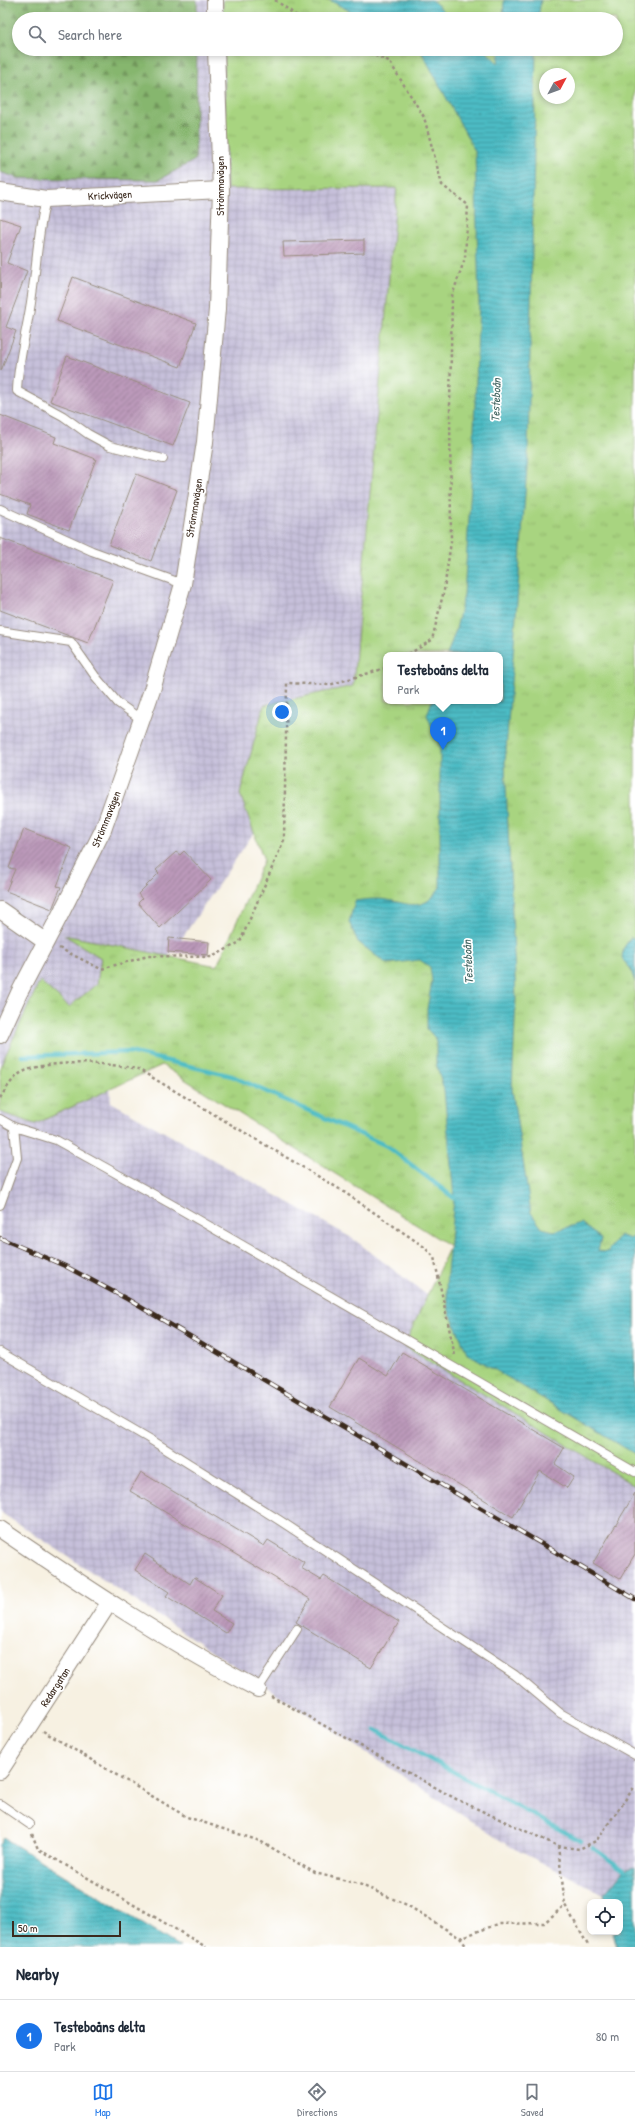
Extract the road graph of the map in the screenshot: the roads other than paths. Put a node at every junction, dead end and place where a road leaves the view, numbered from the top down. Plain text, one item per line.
1 (215, 0) edge
2 (215, 12) edge
3 (216, 56) edge
4 (221, 190) junction
5 (0, 192) edge
6 (46, 199) junction
7 (163, 459) dead end
8 (0, 509) edge
9 (182, 584) junction
10 (0, 631) edge
11 (142, 720) junction
12 (0, 910) edge
13 (46, 942) junction
14 (0, 1035) edge
15 (0, 1119) edge
16 (14, 1127) junction
17 (0, 1205) edge
18 (0, 1352) edge
19 (635, 1472) edge
20 (0, 1529) edge
21 (109, 1603) junction
22 (297, 1629) dead end
23 (258, 1689) joint
24 (635, 1755) edge
25 (0, 1771) edge
26 (0, 1804) edge
27 (29, 1824) road end

1 - 2 street
3 - 4 street, Strömmavägen
4 - 6 street, Krickvägen
4 - 9 street, Strömmavägen
5 - 6 street, Krickvägen
6 - 7 lane
8 - 9 lane
9 - 11 street, Strömmavägen
10 - 11 lane
11 - 13 street, Strömmavägen
12 - 13 street
13 - 14 street, Strömmavägen
15 - 16 lane
16 - 17 lane
16 - 19 lane
18 - 24 lane
20 - 21 street
21 - 23 street
21 - 25 street, Redargatan
22 - 23 lane
26 - 27 lane

